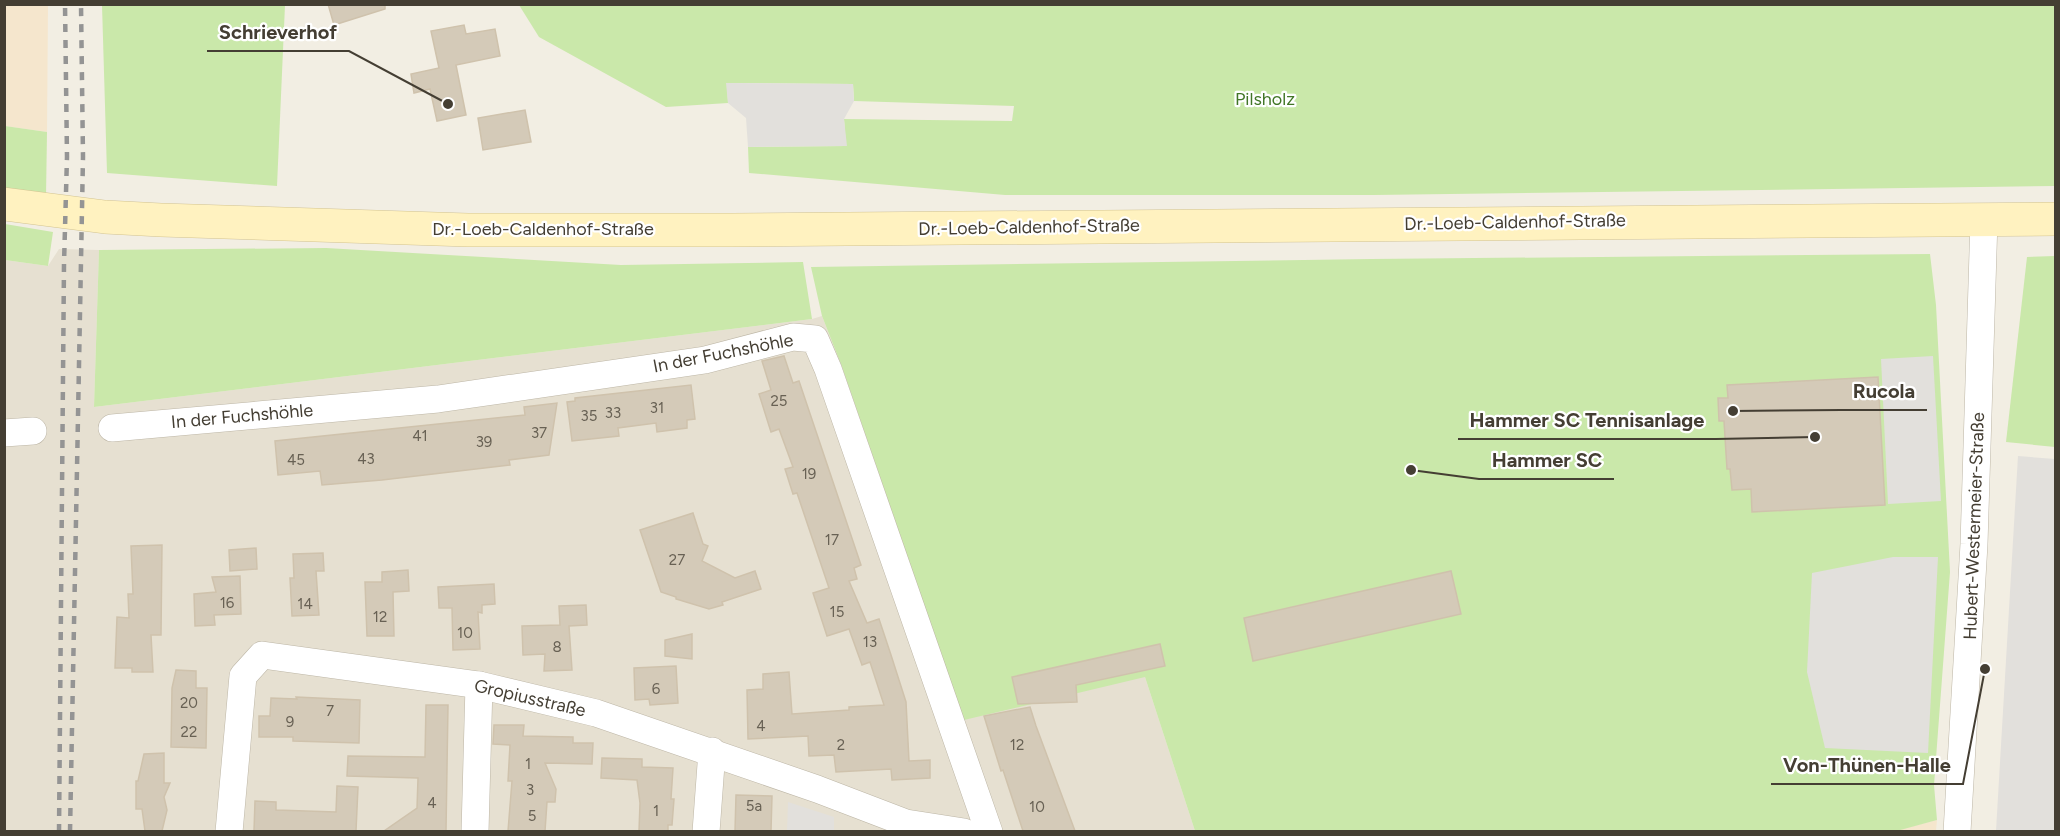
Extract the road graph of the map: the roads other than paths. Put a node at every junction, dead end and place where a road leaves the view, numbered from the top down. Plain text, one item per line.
1 (4, 204) edge
2 (1984, 219) junction
3 (2055, 219) edge
4 (112, 428) dead end
5 (33, 430) dead end
6 (4, 433) edge
7 (479, 685) junction
8 (712, 751) junction
9 (229, 831) edge
10 (475, 831) edge
11 (706, 831) edge
12 (964, 831) edge
13 (989, 831) edge
14 (1957, 831) edge

1 - 2 main road, Dr.-Loeb-Caldenhof-Straße
2 - 3 main road, Dr.-Loeb-Caldenhof-Straße
2 - 14 street, Hubert-Westermeier-Straße
4 - 13 street, In der Fuchshöhle
5 - 6 street
7 - 8 street, Gropiusstraße
7 - 9 street, Gropiusstraße
7 - 10 street
8 - 11 street
8 - 12 street, Gropiusstraße

